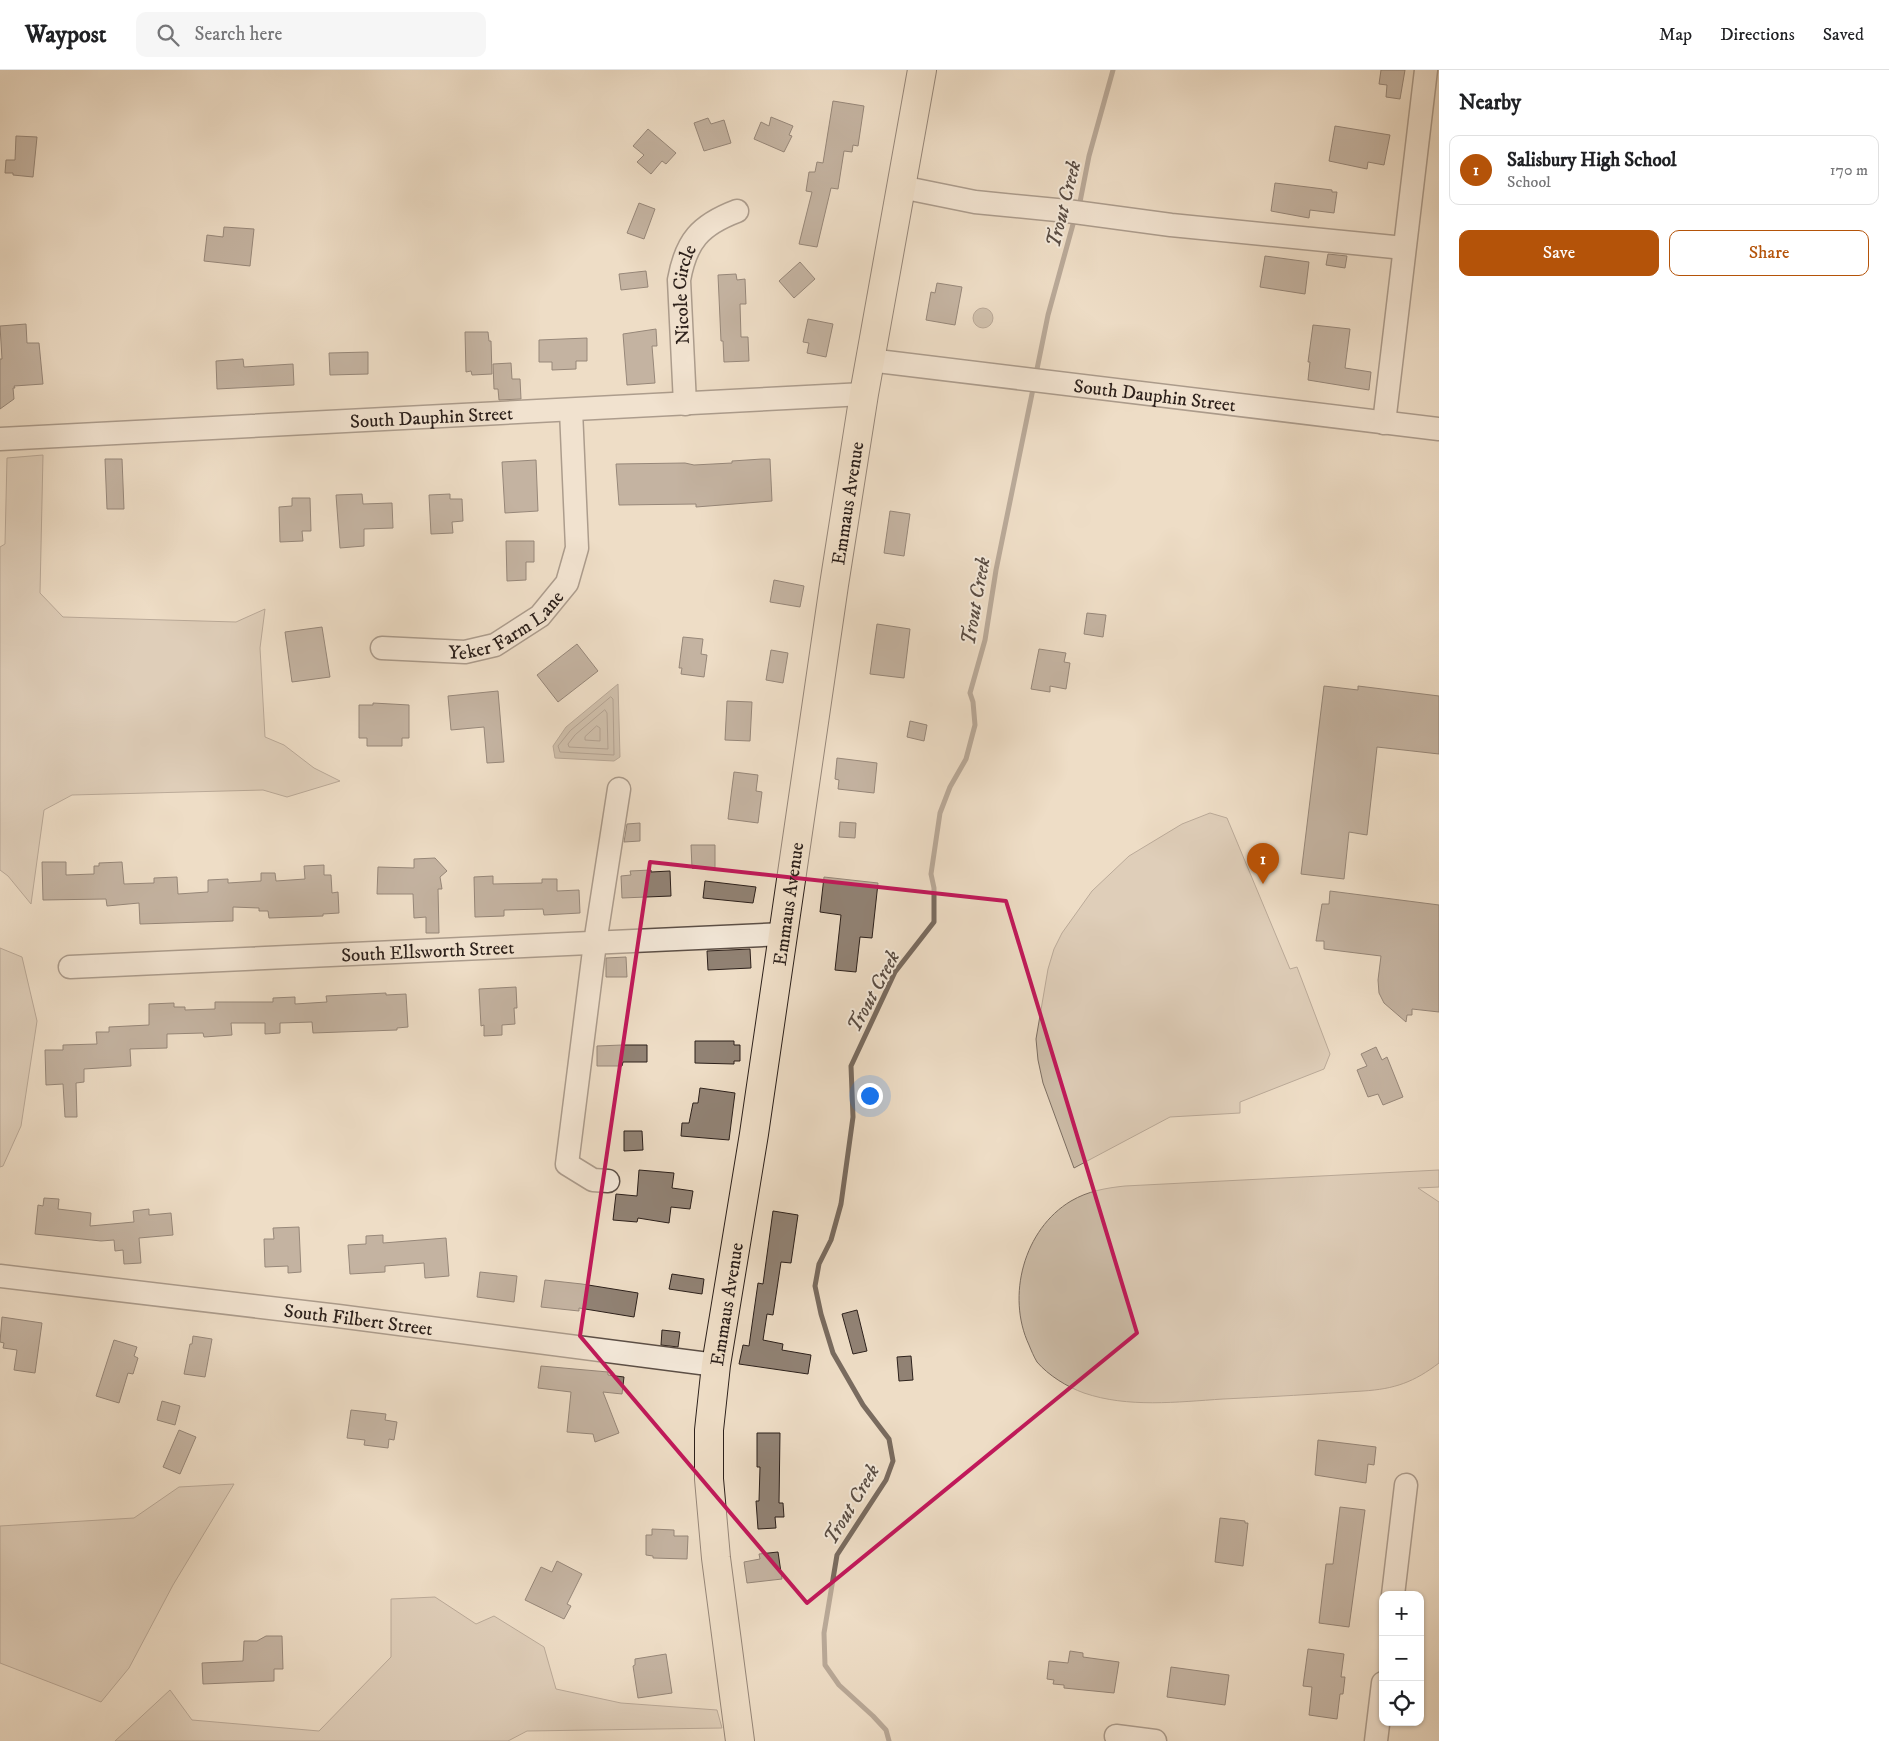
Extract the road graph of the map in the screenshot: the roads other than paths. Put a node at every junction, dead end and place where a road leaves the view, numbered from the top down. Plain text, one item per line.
1 (922, 70) edge
2 (1426, 70) edge
3 (901, 187) junction
4 (737, 211) dead end
5 (1404, 248) junction
6 (869, 360) junction
7 (864, 394) junction
8 (685, 404) junction
9 (572, 410) junction
10 (1384, 423) junction
11 (1439, 429) edge
12 (0, 439) edge
13 (382, 648) dead end
14 (620, 789) dead end
15 (784, 934) junction
16 (595, 943) junction
17 (70, 966) dead end
18 (608, 1181) dead end
19 (0, 1276) edge
20 (716, 1365) junction
21 (1406, 1485) dead end
22 (1393, 1591) edge
23 (1379, 1716) edge
24 (1116, 1736) dead end
25 (740, 1741) edge
26 (1155, 1741) edge
27 (1376, 1741) edge

1 - 3 main road, Emmaus Avenue
2 - 5 street
3 - 5 street
3 - 6 main road, Emmaus Avenue
4 - 8 street, Nicole Circle
5 - 10 street
6 - 7 main road, Emmaus Avenue
6 - 10 street, South Dauphin Street
7 - 8 street, South Dauphin Street
7 - 15 main road, Emmaus Avenue
8 - 9 street, South Dauphin Street
9 - 12 street, South Dauphin Street
9 - 13 street, Yeker Farm Lane
10 - 11 street, South Dauphin Street
14 - 16 street
15 - 16 street, South Ellsworth Street
15 - 20 main road, Emmaus Avenue
16 - 17 street, South Ellsworth Street
16 - 18 street
19 - 20 street, South Filbert Street
20 - 25 main road, Emmaus Avenue
21 - 22 street
23 - 27 street
24 - 26 street

